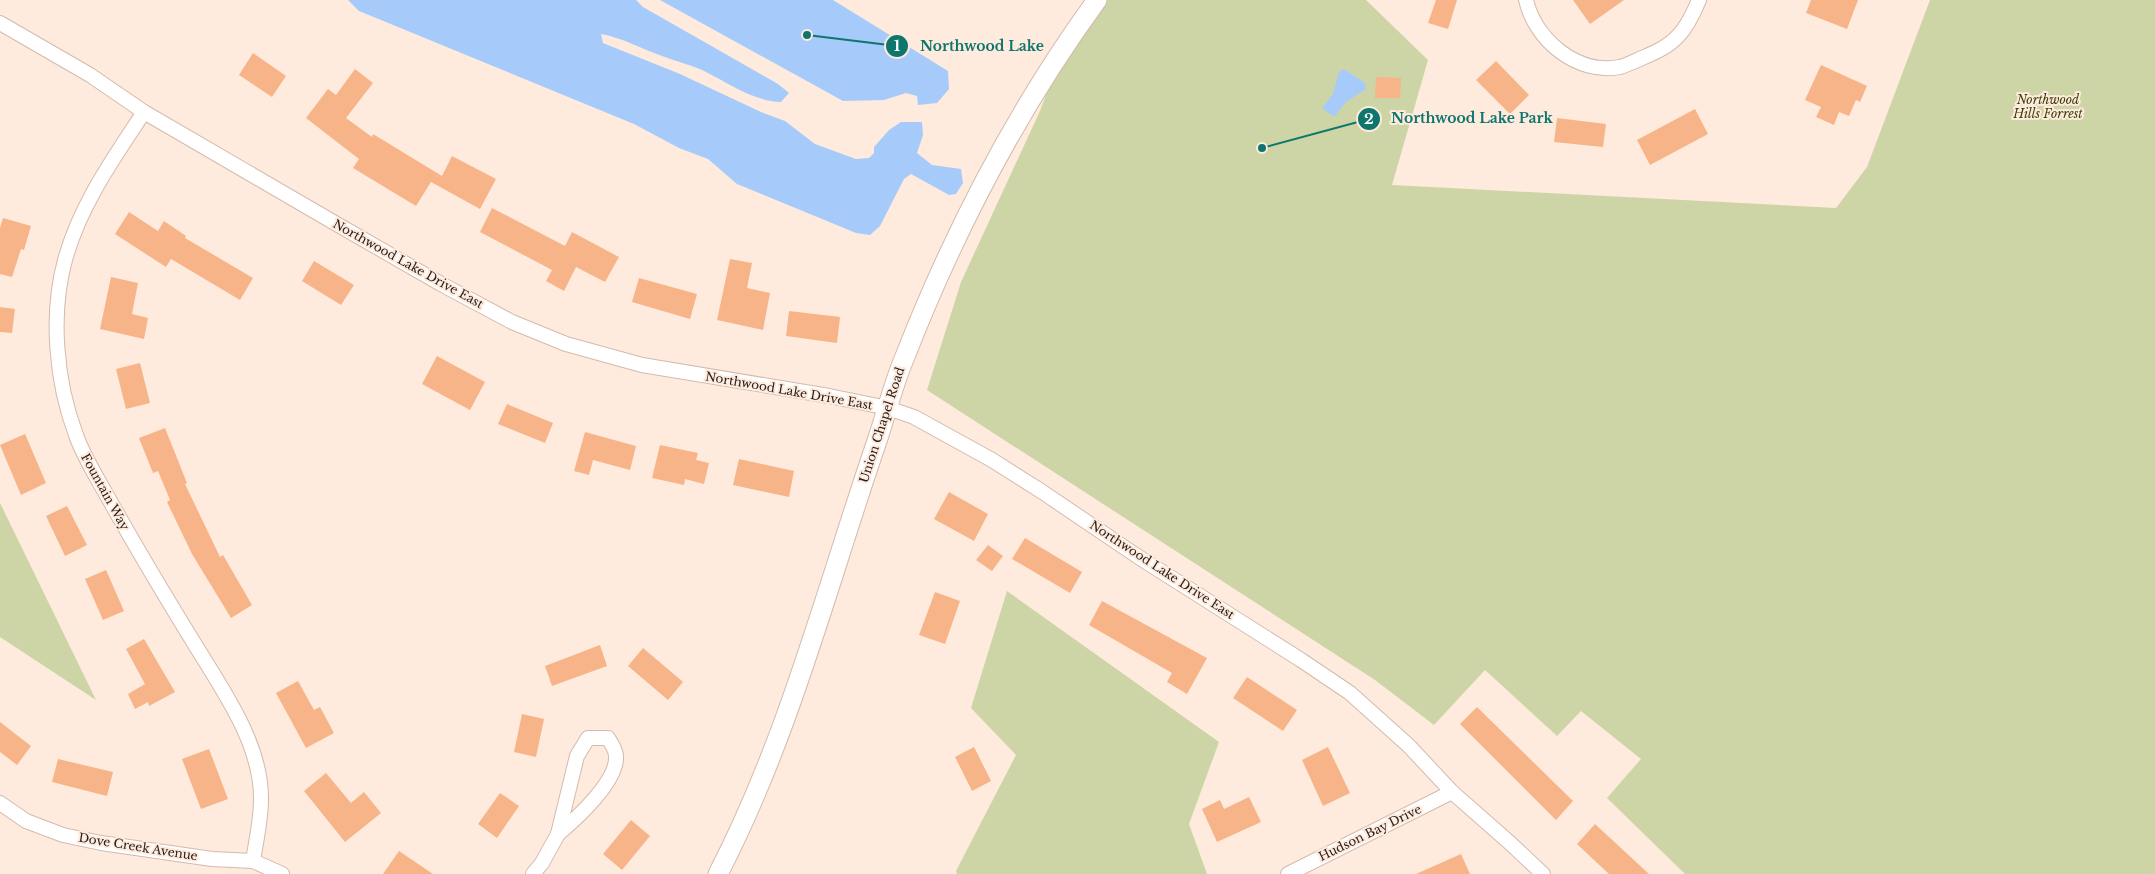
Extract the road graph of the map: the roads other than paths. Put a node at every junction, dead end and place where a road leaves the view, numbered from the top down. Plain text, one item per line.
1 (1097, 0) edge
2 (1526, 0) edge
3 (1699, 0) edge
4 (0, 23) edge
5 (144, 112) junction
6 (888, 408) junction
7 (1452, 792) junction
8 (0, 803) edge
9 (558, 834) junction
10 (253, 862) junction
11 (282, 874) edge
12 (533, 874) edge
13 (718, 874) edge
14 (1288, 874) edge
15 (1542, 874) edge

1 - 6 street, Union Chapel Road
2 - 3 street
4 - 5 street, Northwood Lake Drive East
5 - 6 street, Northwood Lake Drive East
5 - 10 street, Fountain Way
6 - 7 street, Northwood Lake Drive East
6 - 13 street, Union Chapel Road
7 - 14 street, Hudson Bay Drive
7 - 15 street, Northwood Lake Drive East
8 - 10 street, Dove Creek Avenue
9 - 9 street
9 - 12 street
10 - 11 street, Dove Creek Avenue

